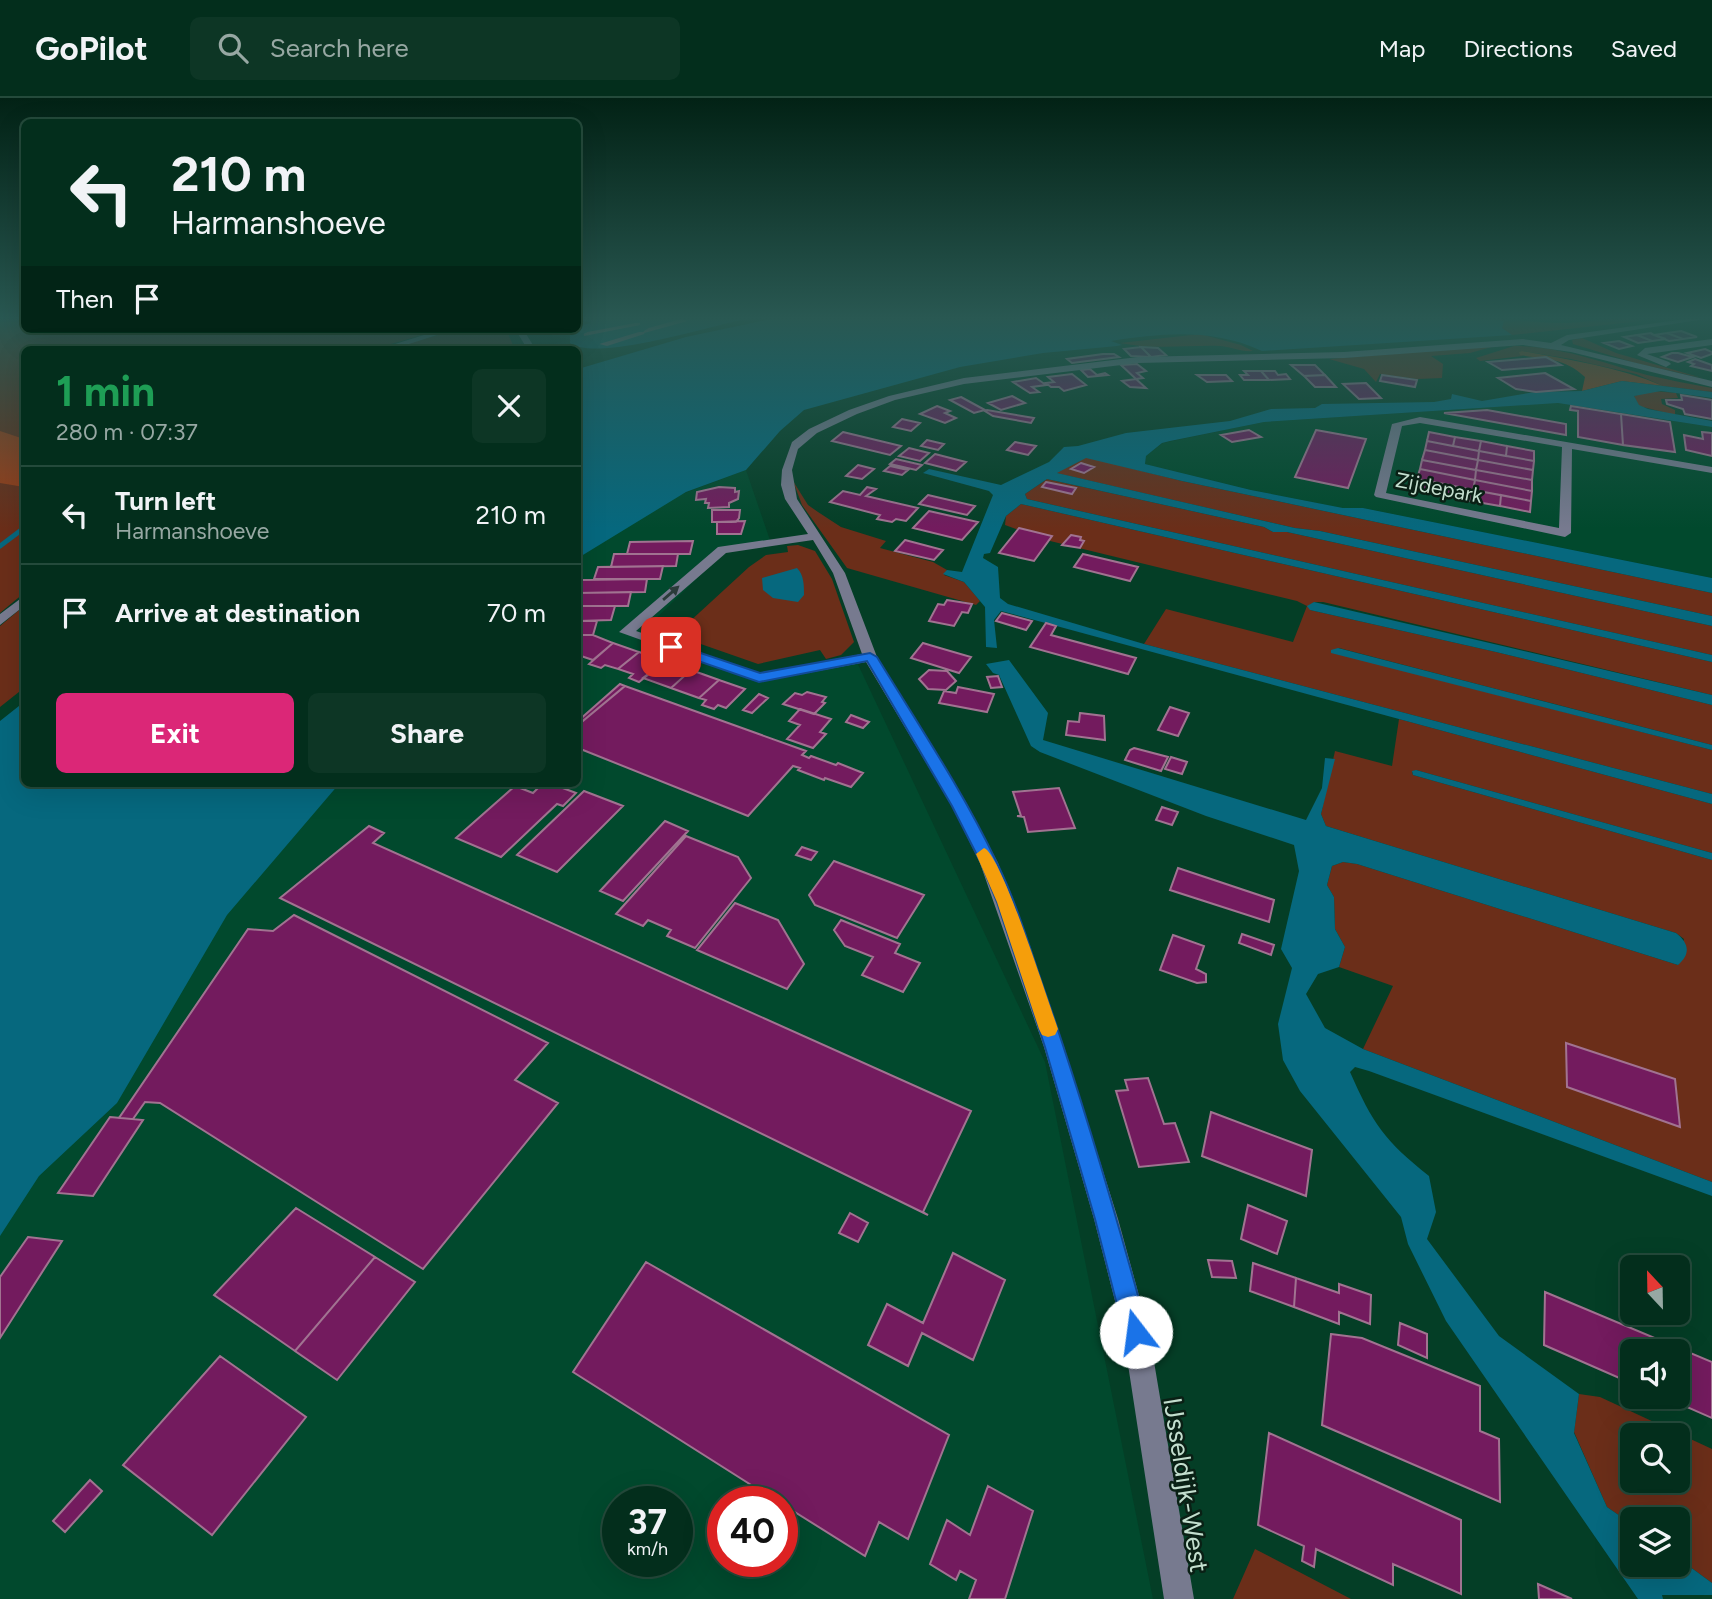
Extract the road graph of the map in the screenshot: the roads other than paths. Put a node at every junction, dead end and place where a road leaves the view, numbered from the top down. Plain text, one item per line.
1 (927, 389) edge
2 (1567, 446) junction
3 (1712, 470) edge
4 (816, 536) junction
5 (21, 603) edge
6 (0, 621) edge
7 (870, 657) junction
8 (1179, 1599) edge

1 - 4 street, IJsseldijk-West
2 - 2 street, Zijdepark
2 - 3 street, Zijdepark
4 - 7 street, IJsseldijk-West
7 -> 4 street
5 - 6 street
7 - 8 street, IJsseldijk-West

